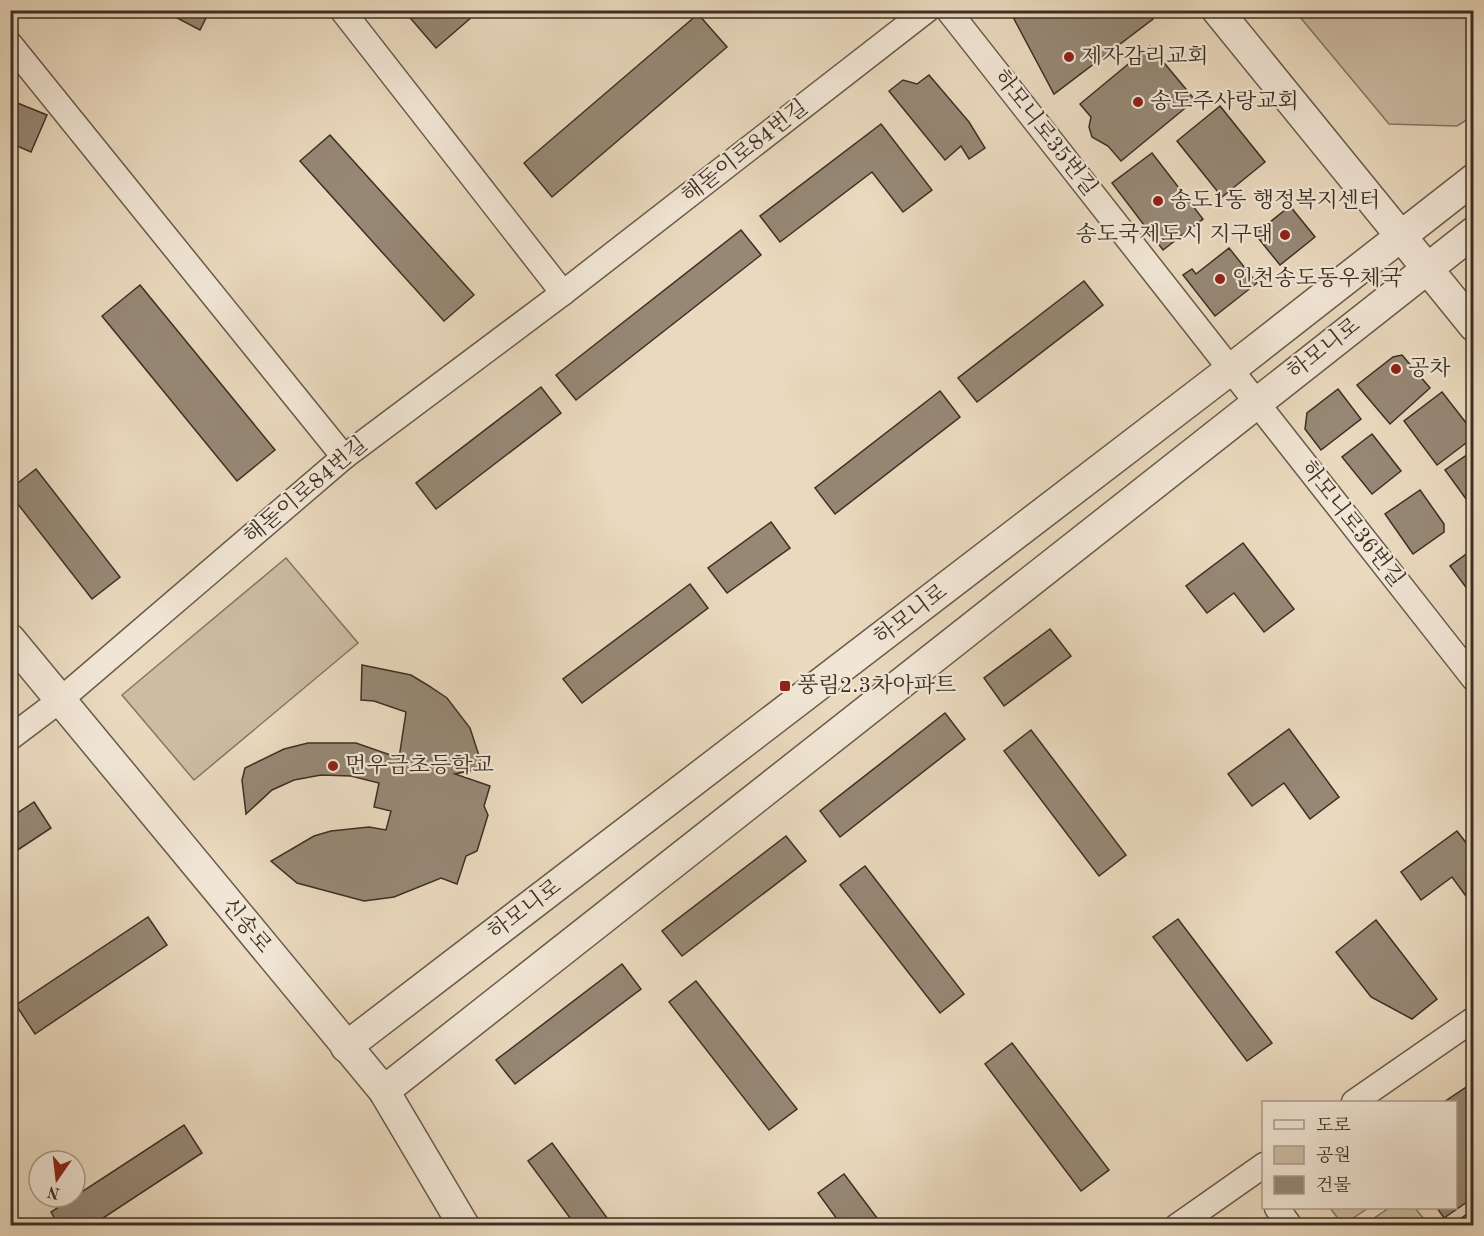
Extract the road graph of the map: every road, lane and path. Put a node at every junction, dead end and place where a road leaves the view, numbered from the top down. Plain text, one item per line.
1 (342, 10) edge
2 (927, 10) edge
3 (948, 10) edge
4 (1216, 10) edge
5 (10, 44) edge
6 (1473, 179) edge
7 (1473, 232) edge
8 (1401, 235) junction
9 (1427, 268) junction
10 (563, 293) junction
11 (1473, 326) edge
12 (1231, 369) junction
13 (1257, 402) junction
14 (344, 457) junction
15 (10, 639) edge
16 (1473, 679) edge
17 (59, 701) junction
18 (10, 738) edge
19 (1473, 1019) edge
20 (346, 1047) junction
21 (384, 1091) junction
22 (1355, 1101) edge
23 (1260, 1175) edge
24 (1278, 1209) edge
25 (464, 1226) edge
26 (1177, 1226) edge
27 (1290, 1226) edge

1 - 10 street
2 - 10 street, 해돋이로84번길
3 - 12 street, 하모니로35번길
4 - 8 street
5 - 14 street
6 - 8 street, 하모니로
7 - 9 street, 하모니로
8 - 9 street
8 - 12 street, 하모니로
9 - 11 street
9 - 13 street, 하모니로
10 - 14 street, 해돋이로84번길
12 - 13 street, 하모니로36번길
12 - 20 street, 하모니로
13 - 16 street, 하모니로36번길
13 - 21 street, 하모니로
14 - 17 street, 해돋이로84번길
15 - 17 street, 신송로
17 - 18 street, 해돋이로84번길
17 - 20 street, 신송로
19 - 22 street
20 - 21 street, 신송로
21 - 25 street, 신송로
23 - 26 street
24 - 27 street

